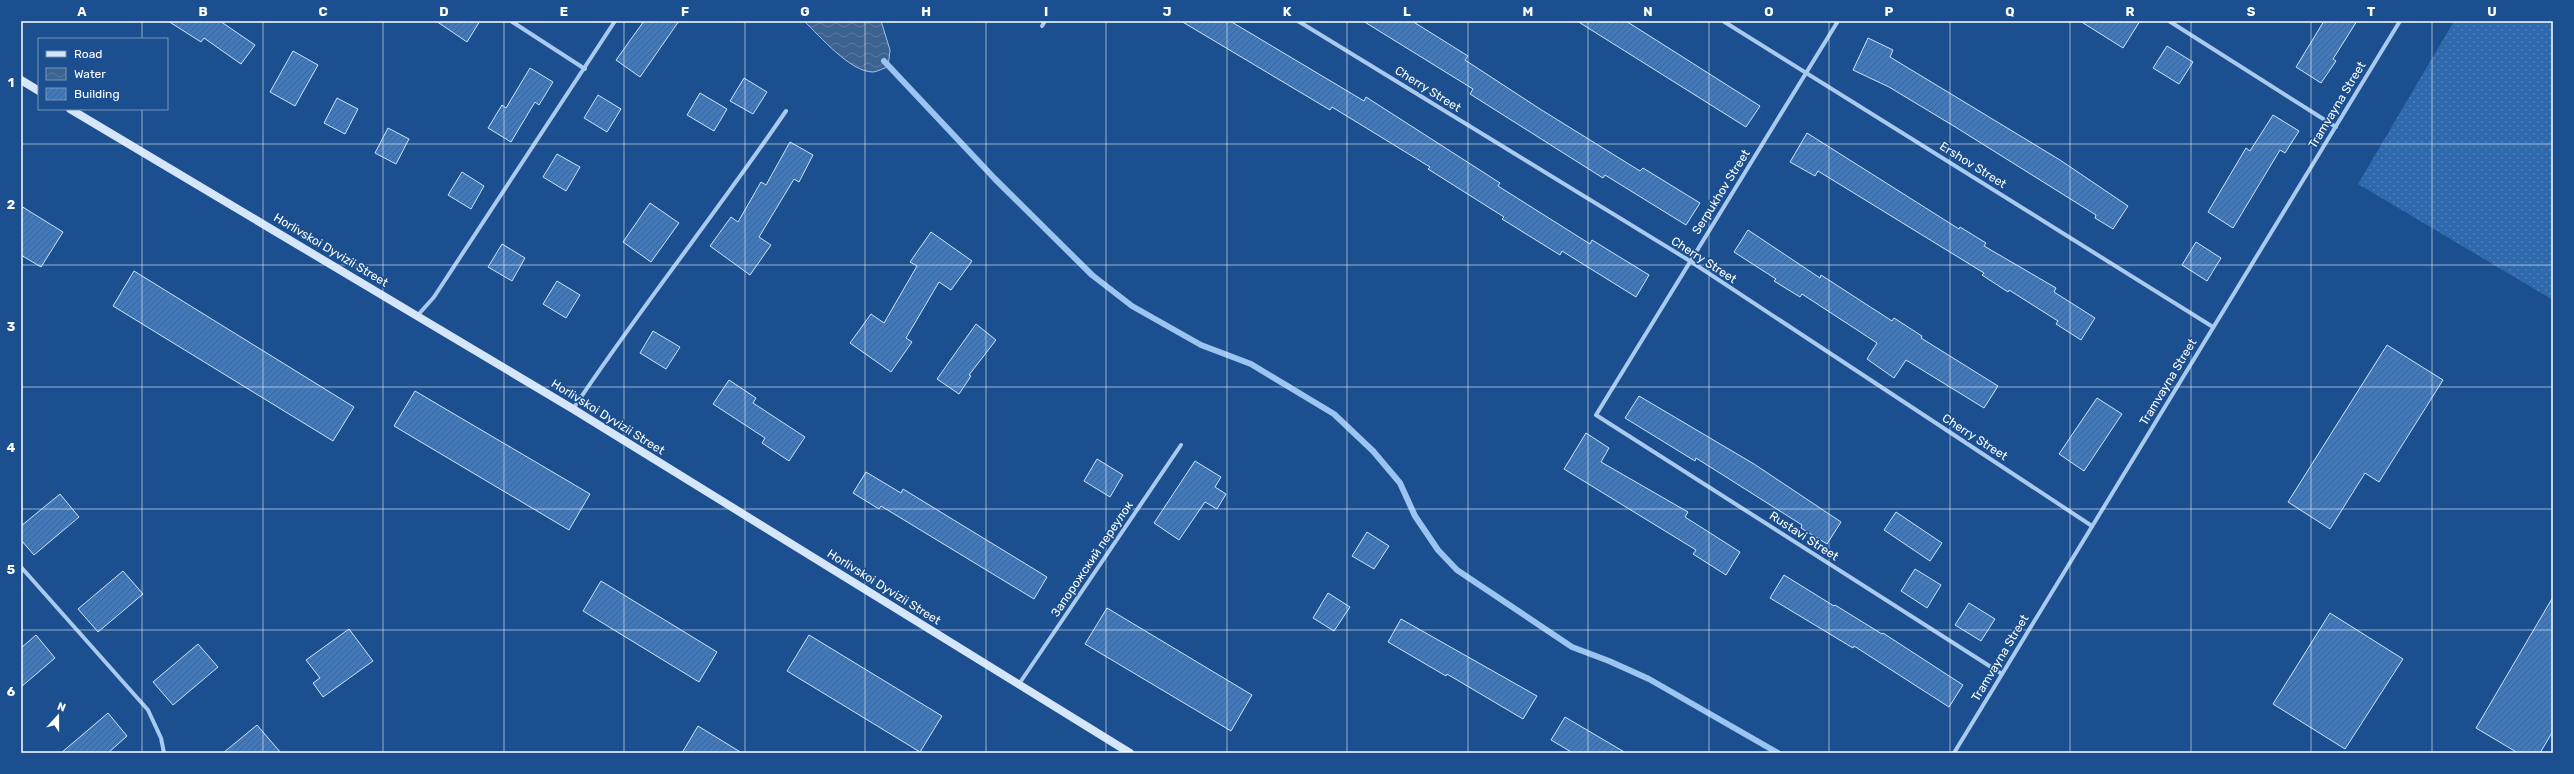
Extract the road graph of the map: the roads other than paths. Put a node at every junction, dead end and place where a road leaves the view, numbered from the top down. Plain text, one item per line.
1 (511, 21) edge
2 (615, 21) edge
3 (1045, 21) edge
4 (1298, 21) edge
5 (1723, 21) edge
6 (1838, 21) edge
7 (2169, 21) edge
8 (2400, 21) edge
9 (1042, 26) dead end
10 (585, 69) junction
11 (1807, 72) junction
12 (21, 80) edge
13 (38, 90) edge
14 (72, 110) edge
15 (786, 112) dead end
16 (2336, 127) junction
17 (1690, 261) junction
18 (418, 315) junction
19 (2213, 327) junction
20 (573, 409) junction
21 (1596, 415) joint
22 (1181, 445) dead end
23 (2092, 526) junction
24 (21, 567) edge
25 (2002, 674) junction
26 (1019, 684) junction
27 (164, 753) edge
28 (1130, 753) edge
29 (1954, 753) edge

1 - 10 street
2 - 10 street
3 - 9 street
4 - 17 street, Cherry Street
5 - 11 street, Ershov Street
6 - 11 street, Serpukhov Street
7 - 16 street
8 - 16 street, Tramvayna Street
10 - 18 street
11 - 17 street, Serpukhov Street
11 - 19 street, Ershov Street
12 - 13 main road
14 - 18 main road, Horlivskoi Dyvizii Street
15 - 20 street
16 - 19 street, Tramvayna Street
17 - 21 street, Serpukhov Street
17 - 23 street, Cherry Street
18 - 20 main road, Horlivskoi Dyvizii Street
19 - 23 street, Tramvayna Street
20 - 26 main road, Horlivskoi Dyvizii Street
21 - 25 street, Rustavi Street
22 - 26 street, Запорожский переулок
23 - 25 street, Tramvayna Street
24 - 27 street
25 - 29 street, Tramvayna Street
26 - 28 main road, Horlivskoi Dyvizii Street

